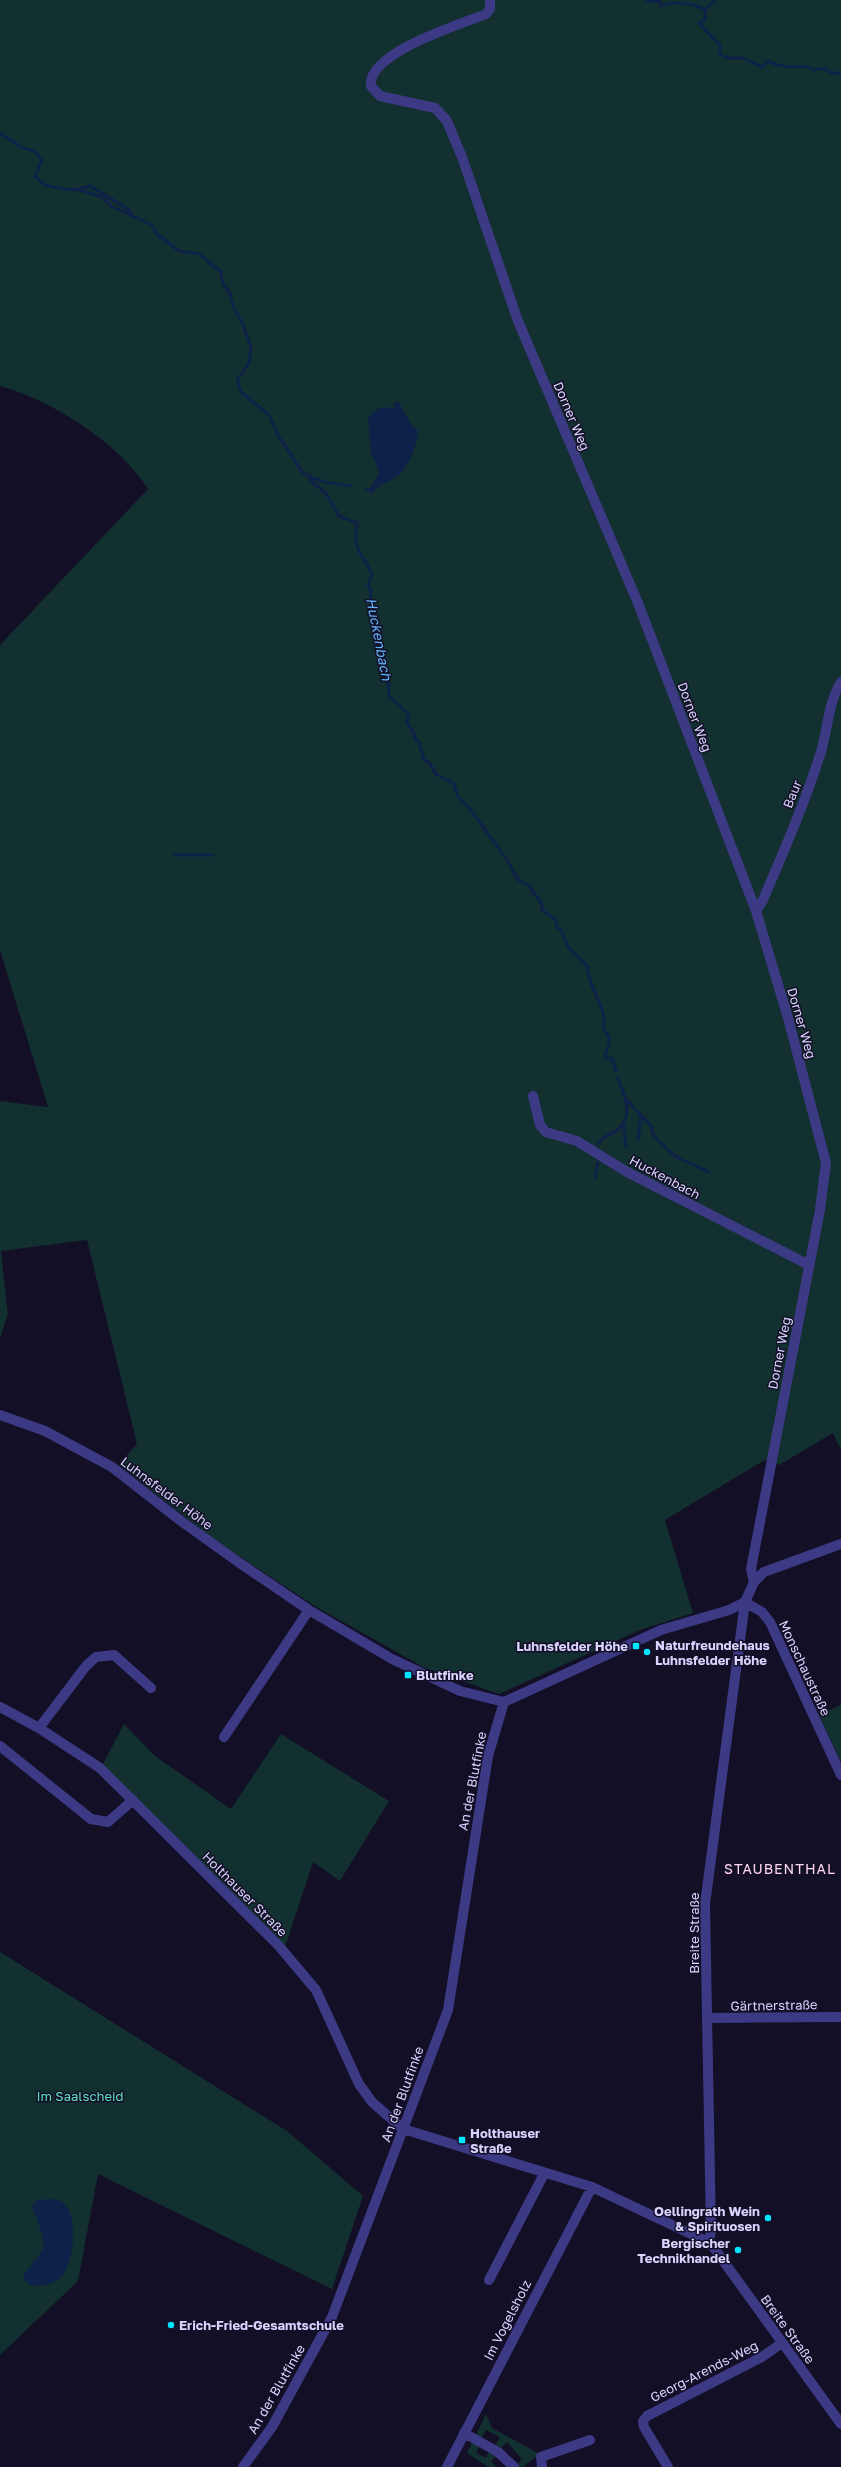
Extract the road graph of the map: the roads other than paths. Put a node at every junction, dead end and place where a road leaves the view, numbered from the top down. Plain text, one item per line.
1 (490, 0) edge
2 (841, 682) edge
3 (756, 911) junction
4 (533, 1096) dead end
5 (809, 1265) junction
6 (0, 1415) edge
7 (841, 1544) edge
8 (754, 1582) junction
9 (745, 1602) junction
10 (309, 1610) junction
11 (151, 1688) dead end
12 (504, 1702) junction
13 (0, 1707) edge
14 (40, 1728) junction
15 (224, 1736) dead end
16 (0, 1746) edge
17 (841, 1775) edge
18 (133, 1800) junction
19 (841, 2017) edge
20 (708, 2018) junction
21 (403, 2129) junction
22 (544, 2174) junction
23 (592, 2187) junction
24 (711, 2245) junction
25 (488, 2280) dead end
26 (782, 2343) junction
27 (841, 2424) edge
28 (464, 2433) junction
29 (590, 2440) dead end
30 (243, 2467) edge
31 (447, 2467) edge
32 (514, 2467) edge
33 (542, 2467) edge
34 (668, 2467) edge

1 - 3 street, Dorner Weg
2 - 3 street, Baur
3 - 5 street, Dorner Weg
4 - 5 street, Huckenbach
5 - 8 street, Dorner Weg
6 - 10 street, Luhnsfelder Höhe
7 - 8 street
8 - 9 street, Breite Straße
9 - 12 street
9 - 17 street, Monschaustraße
9 - 20 street, Breite Straße
10 - 12 street, Luhnsfelder Höhe
10 - 15 street
11 - 14 street
12 - 21 street, An der Blutfinke
13 - 14 street, Holthauser Straße
14 - 18 street, Holthauser Straße
16 - 18 street
18 - 21 street, Holthauser Straße
19 - 20 street, Gärtnerstraße
20 - 24 street, Breite Straße
21 - 22 street, Holthauser Straße
21 - 30 street, An der Blutfinke
22 - 23 street, Holthauser Straße
22 - 25 street
23 - 24 street, Holthauser Straße
23 - 28 street, Im Vogelsholz
24 - 26 street, Breite Straße
26 - 27 street, Breite Straße
26 - 34 street, Georg-Arends-Weg
28 - 31 street, Im Vogelsholz
28 - 32 street
29 - 33 street

